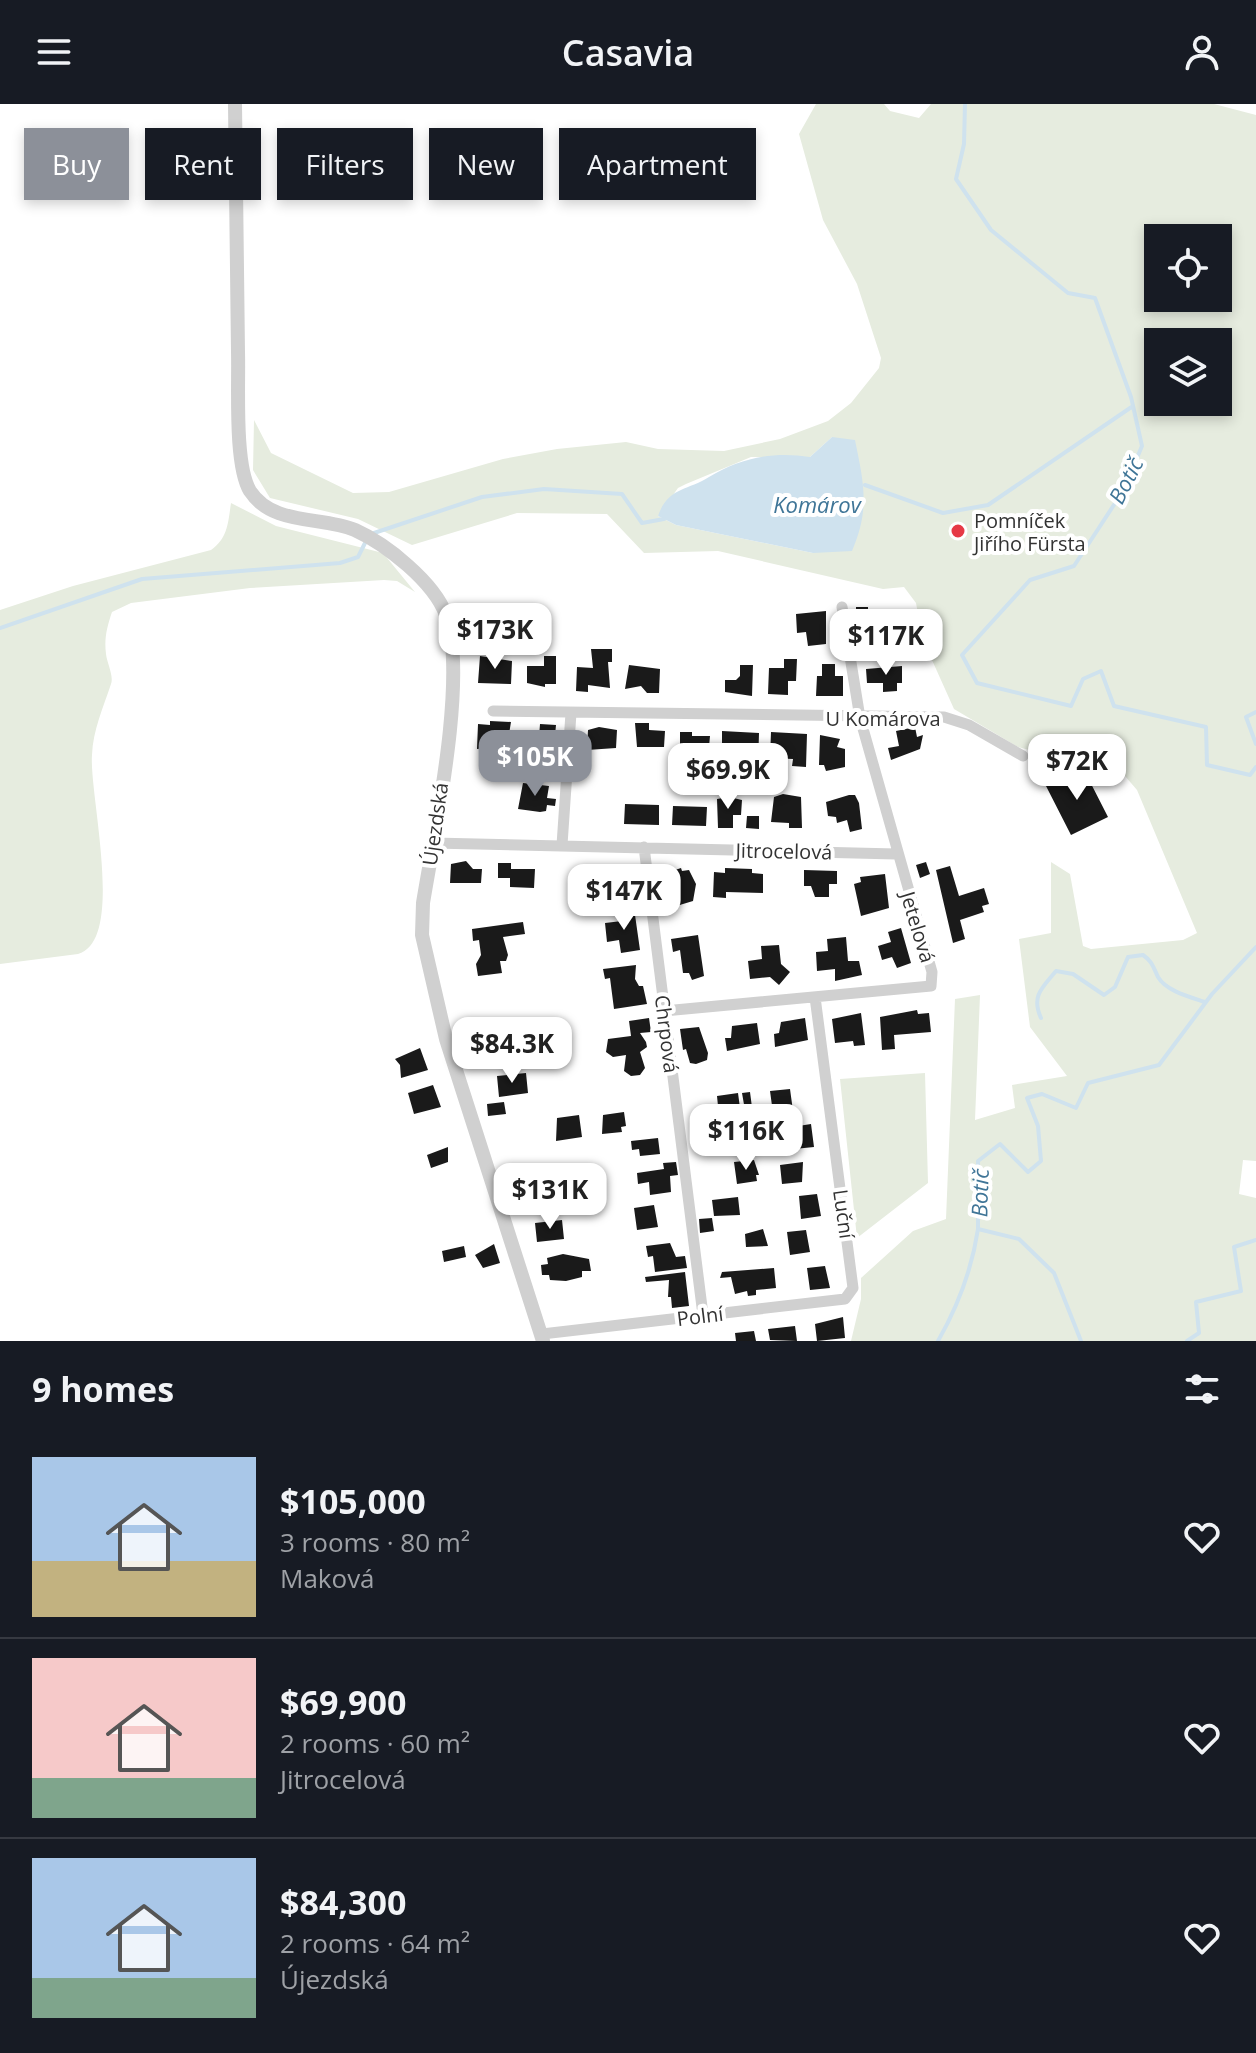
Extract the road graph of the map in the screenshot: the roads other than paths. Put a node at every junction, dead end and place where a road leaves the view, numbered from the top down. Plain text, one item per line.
1 (235, 104) edge
2 (842, 607) dead end
3 (493, 711) dead end
4 (571, 713) junction
5 (860, 718) junction
6 (1023, 756) dead end
7 (433, 843) junction
8 (562, 845) junction
9 (644, 847) junction
10 (896, 854) junction
11 (815, 997) junction
12 (664, 1011) junction
13 (853, 1288) joint
14 (703, 1315) junction
15 (542, 1338) edge

1 - 7 street, Újezdská
2 - 5 street, Jetelová
3 - 4 street, U Komárova
4 - 5 street, U Komárova
4 - 8 street
5 - 6 street, U Komárova
5 - 10 street, Jetelová
7 - 8 street, Jitrocelová
7 - 15 street, Újezdská
8 - 9 street, Jitrocelová
9 - 10 street, Jitrocelová
9 - 12 street, Chrpová
10 - 11 street, Jetelová
11 - 12 street, Jetelová
11 - 13 street, Luční
12 - 14 street, Chrpová
13 - 14 street, Polní
14 - 15 street, Polní

